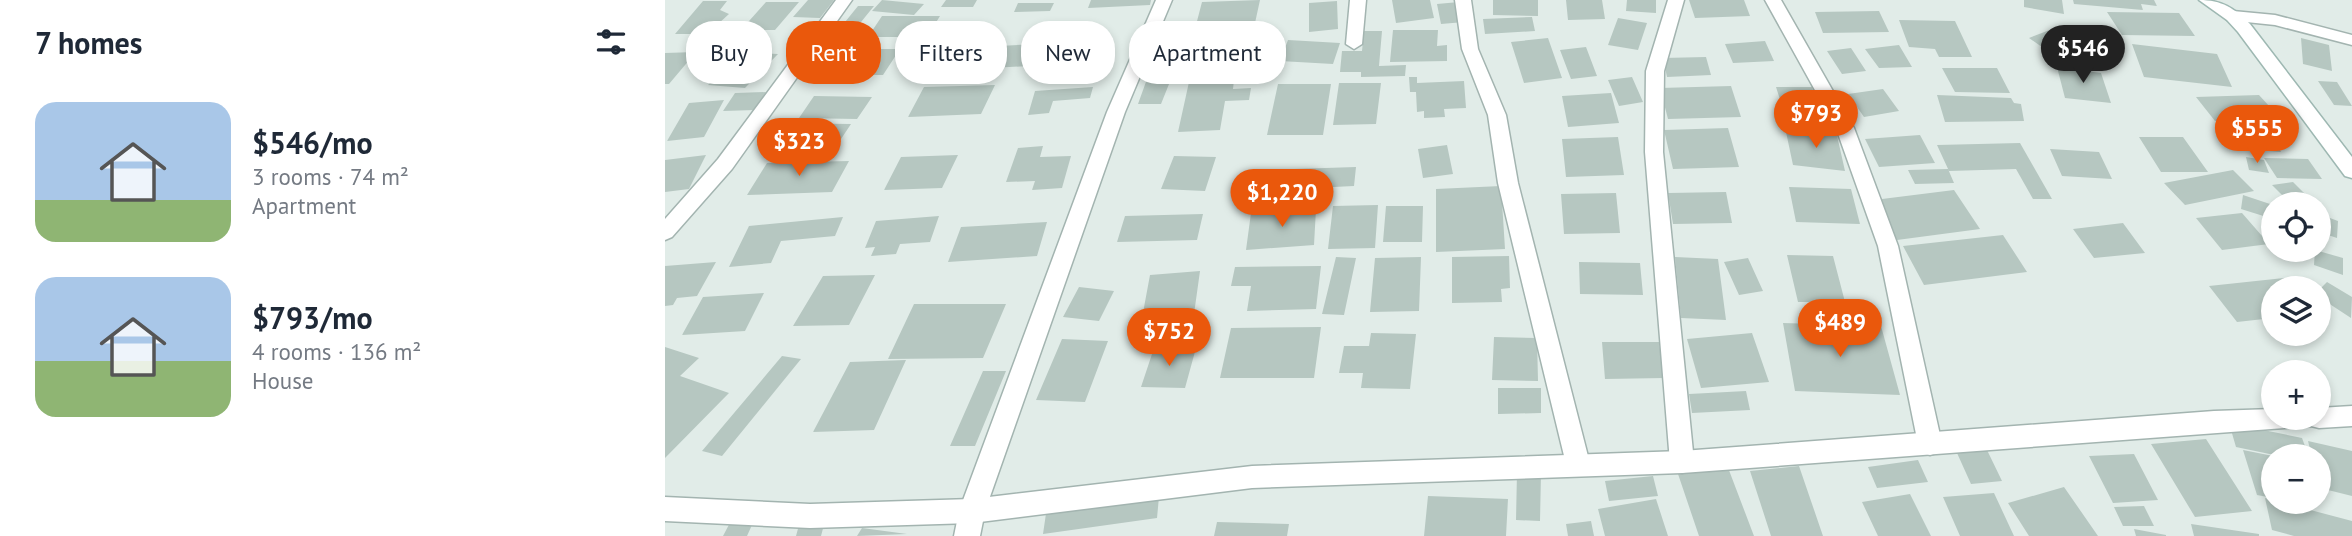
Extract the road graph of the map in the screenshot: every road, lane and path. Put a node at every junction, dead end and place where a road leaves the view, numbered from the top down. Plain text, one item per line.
1 (843, 0) edge
2 (1164, 0) edge
3 (1358, 0) edge
4 (1463, 0) edge
5 (1676, 0) edge
6 (1773, 0) edge
7 (2207, 0) edge
8 (2233, 16) junction
9 (2352, 40) edge
10 (1354, 44) dead end
11 (2352, 171) edge
12 (665, 232) edge
13 (2352, 416) edge
14 (2331, 417) edge
15 (2261, 421) edge
16 (1930, 444) junction
17 (1682, 462) junction
18 (1578, 464) junction
19 (665, 509) edge
20 (969, 524) edge

1 - 12 street
2 - 20 street
3 - 10 street
4 - 18 street
5 - 17 street
6 - 16 street
7 - 8 street
8 - 9 street
8 - 11 street
13 - 14 street
15 - 16 street
16 - 17 street
17 - 18 street
18 - 20 street
19 - 20 street

